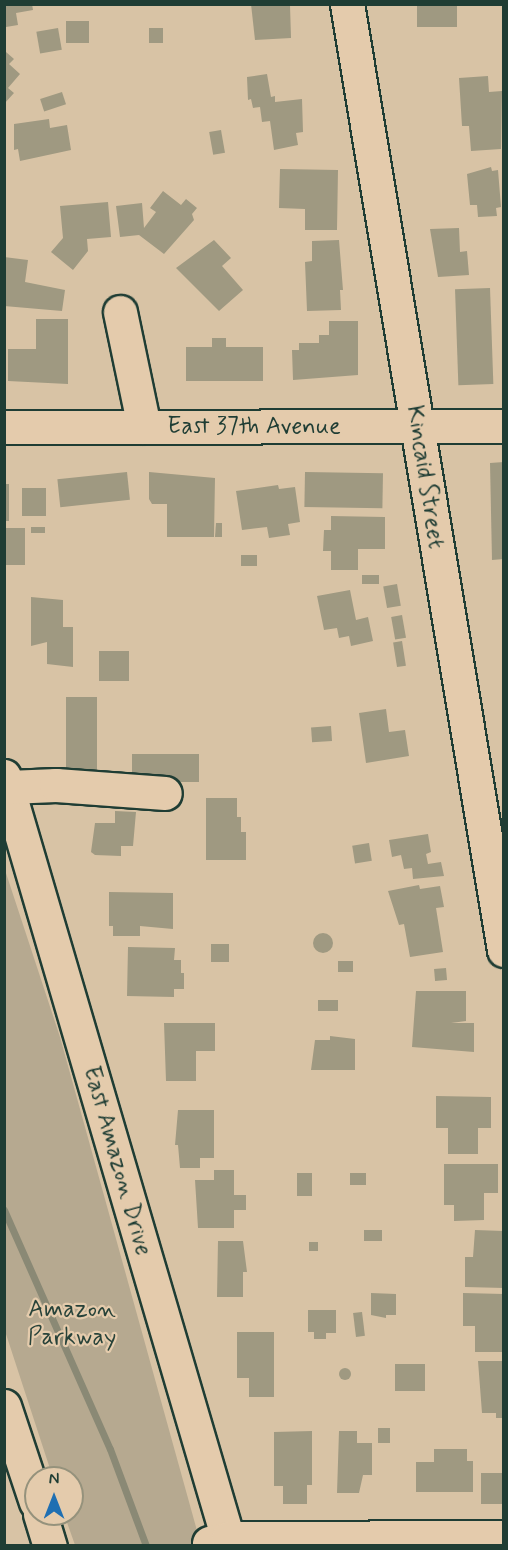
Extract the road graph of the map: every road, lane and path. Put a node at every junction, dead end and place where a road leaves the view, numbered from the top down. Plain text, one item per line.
1 (347, 4) edge
2 (120, 312) dead end
3 (416, 426) junction
4 (504, 426) edge
5 (4, 427) edge
6 (144, 427) junction
7 (6, 781) edge
8 (165, 793) dead end
9 (504, 950) edge
10 (4, 1406) edge
11 (24, 1466) edge
12 (44, 1526) edge
13 (504, 1537) edge
14 (222, 1542) edge
15 (50, 1545) edge

1 - 3 street, Kincaid Street
2 - 6 street
3 - 4 street, East 37th Avenue
3 - 6 street, East 37th Avenue
3 - 9 street, Kincaid Street
5 - 6 street, East 37th Avenue
7 - 8 street
7 - 14 street, East Amazon Drive
10 - 11 street
12 - 15 street
13 - 14 street

